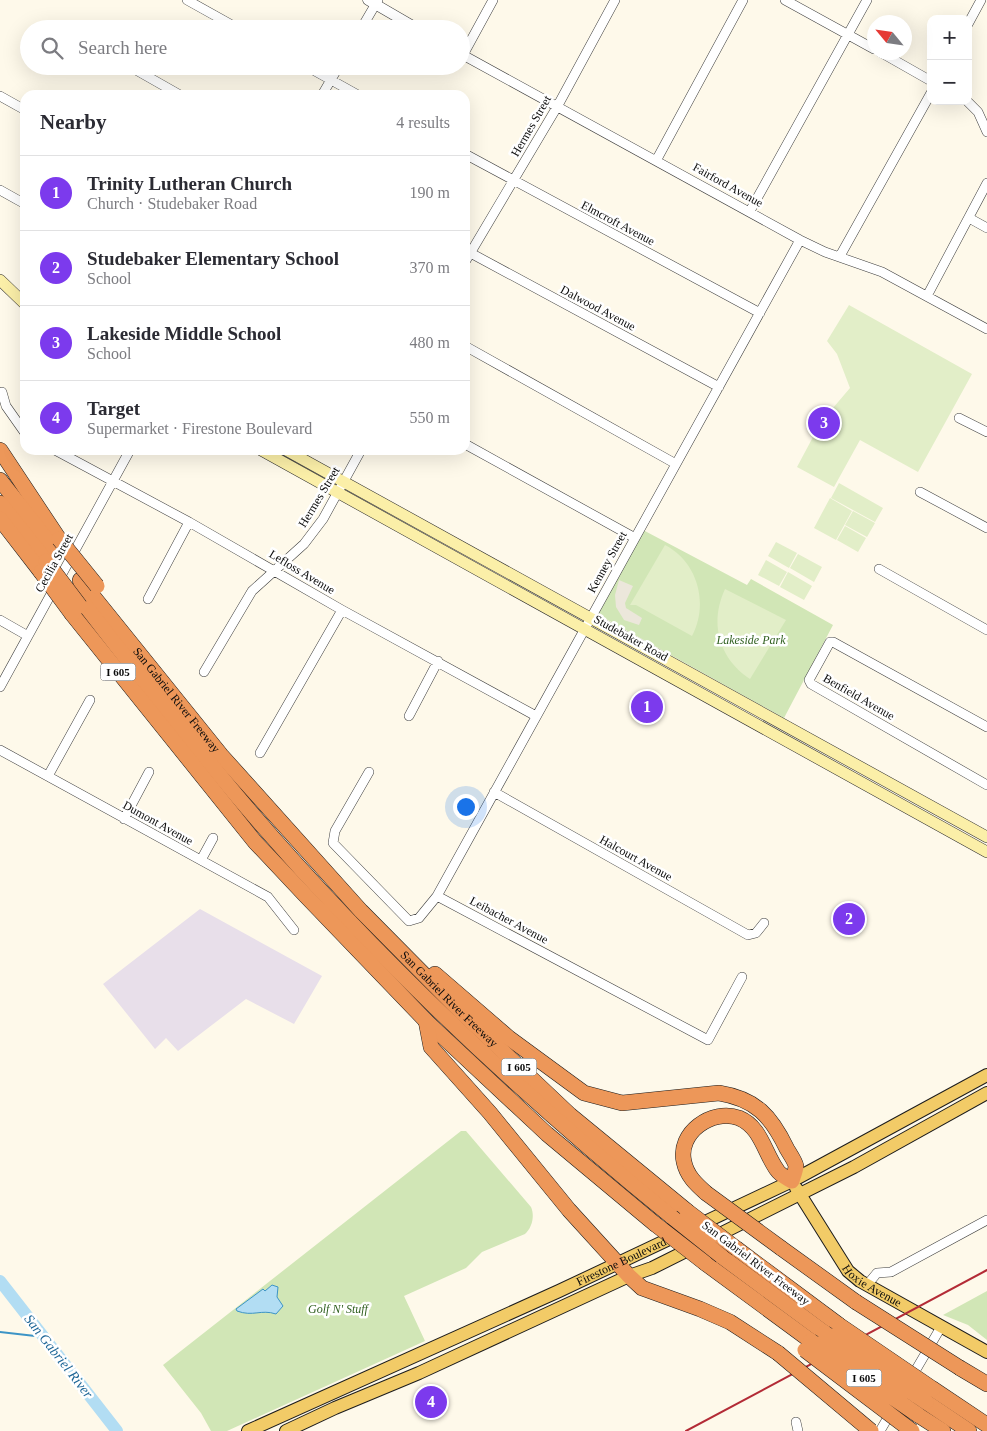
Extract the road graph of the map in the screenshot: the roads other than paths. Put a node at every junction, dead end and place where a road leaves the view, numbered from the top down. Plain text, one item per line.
1 (187, 0) edge
2 (493, 0) edge
3 (615, 0) edge
4 (743, 0) edge
5 (785, 0) edge
6 (867, 0) edge
7 (981, 0) edge
8 (374, 1) edge
9 (972, 17) edge
10 (223, 20) edge
11 (365, 20) edge
12 (404, 20) edge
13 (848, 34) junction
14 (470, 40) edge
15 (867, 45) edge
16 (470, 58) edge
17 (895, 60) edge
18 (144, 75) edge
19 (322, 75) edge
20 (334, 75) edge
21 (927, 78) edge
22 (331, 80) junction
23 (171, 90) edge
24 (325, 90) edge
25 (349, 90) edge
26 (0, 96) edge
27 (927, 100) edge
28 (970, 105) edge
29 (20, 107) edge
30 (557, 107) junction
31 (987, 132) edge
32 (470, 157) edge
33 (657, 159) junction
34 (514, 181) junction
35 (987, 183) edge
36 (0, 190) edge
37 (20, 201) edge
38 (750, 211) junction
39 (969, 218) junction
40 (987, 228) edge
41 (800, 240) junction
42 (470, 247) edge
43 (470, 254) edge
44 (840, 256) junction
45 (0, 280) edge
46 (927, 296) junction
47 (20, 299) edge
48 (760, 313) junction
49 (987, 329) edge
50 (470, 349) edge
51 (719, 387) junction
52 (2, 392) dead end
53 (959, 418) dead end
54 (20, 426) edge
55 (987, 432) edge
56 (470, 447) edge
57 (0, 450) edge
58 (65, 455) edge
59 (127, 455) edge
60 (270, 455) edge
61 (295, 455) edge
62 (358, 455) edge
63 (676, 464) junction
64 (0, 480) edge
65 (114, 480) junction
66 (343, 481) junction
67 (337, 492) junction
68 (920, 492) dead end
69 (0, 494) edge
70 (0, 503) edge
71 (0, 520) edge
72 (189, 522) junction
73 (987, 528) edge
74 (635, 538) junction
75 (50, 556) junction
76 (276, 570) junction
77 (879, 570) dead end
78 (77, 585) junction
79 (148, 599) dead end
80 (76, 610) junction
81 (342, 610) junction
82 (591, 618) junction
83 (0, 620) edge
84 (585, 629) junction
85 (987, 630) edge
86 (28, 636) junction
87 (438, 661) junction
88 (204, 672) dead end
89 (158, 676) junction
90 (0, 687) edge
91 (90, 700) dead end
92 (409, 716) dead end
93 (536, 716) junction
94 (987, 727) edge
95 (0, 750) edge
96 (260, 753) dead end
97 (149, 772) dead end
98 (369, 772) dead end
99 (48, 776) junction
100 (987, 785) edge
101 (494, 792) junction
102 (124, 819) junction
103 (987, 837) edge
104 (213, 838) dead end
105 (987, 852) edge
106 (201, 860) junction
107 (436, 896) junction
108 (361, 912) junction
109 (764, 923) dead end
110 (294, 930) dead end
111 (742, 977) dead end
112 (426, 1021) junction
113 (981, 1078) edge
114 (985, 1094) edge
115 (792, 1181) junction
116 (799, 1195) junction
117 (665, 1220) junction
118 (987, 1220) edge
119 (714, 1259) junction
120 (616, 1264) junction
121 (629, 1276) junction
122 (867, 1285) junction
123 (941, 1327) junction
124 (815, 1340) junction
125 (987, 1352) edge
126 (389, 1367) junction
127 (987, 1384) edge
128 (925, 1403) junction
129 (335, 1408) junction
130 (987, 1419) edge
131 (987, 1425) edge
132 (248, 1431) edge
133 (286, 1431) edge
134 (871, 1431) edge
135 (880, 1431) edge
136 (912, 1431) edge
137 (942, 1431) edge
138 (960, 1431) edge
139 (969, 1431) edge

1 - 10 street
2 - 14 street
3 - 30 street, Hermes Street
4 - 33 street
5 - 13 street
6 - 13 street
7 - 9 street
8 - 11 street
8 - 12 street
13 - 15 street
13 - 38 street
16 - 30 street, Fairford Avenue
17 - 21 street
18 - 23 street
19 - 22 street
20 - 22 street
22 - 24 street
22 - 25 street
26 - 29 street
27 - 44 street
28 - 31 street
30 - 33 street, Fairford Avenue
30 - 34 street, Hermes Street
32 - 34 street, Elmcroft Avenue
33 - 38 street, Fairford Avenue
34 - 42 street, Hermes Street
34 - 48 street, Elmcroft Avenue
35 - 39 street
36 - 37 street
38 - 41 street, Fairford Avenue
39 - 40 street
39 - 46 street
41 - 44 street, Fairford Avenue
41 - 48 street, Kenney Street
43 - 51 street, Dalwood Avenue
44 - 46 street, Fairford Avenue
45 - 47 main road
46 - 49 street, Fairford Avenue
48 - 51 street, Kenney Street
50 - 63 street
51 - 63 street, Kenney Street
52 - 54 street
53 - 55 street
56 - 74 street
57 - 75 highway
58 - 65 street, Lefloss Avenue
59 - 65 street, Cecilia Street
60 - 67 main road, Studebaker Road
61 - 66 main road, Studebaker Road
62 - 66 street, Hermes Street
63 - 74 street, Kenney Street
64 - 75 highway, San Gabriel River Freeway / I 605
65 - 72 street, Lefloss Avenue
65 - 86 street, Cecilia Street
66 - 67 street, Hermes Street
66 - 82 main road, Studebaker Road
67 - 76 street, Hermes Street
67 - 84 main road, Studebaker Road
68 - 73 street
69 - 75 highway
70 - 75 highway
71 - 75 highway, San Gabriel River Freeway / I 605
72 - 76 street, Lefloss Avenue
72 - 79 street
74 - 82 street, Kenney Street
75 - 78 highway, San Gabriel River Freeway / I 605
75 - 80 highway, San Gabriel River Freeway / I 605, bridge
75 - 89 highway, bridge
76 - 81 street, Lefloss Avenue
76 - 88 street, Hermes Street
77 - 85 street
78 - 89 highway, San Gabriel River Freeway / I 605
78 - 117 highway
80 - 112 highway, San Gabriel River Freeway / I 605
80 - 117 highway
81 - 87 street, Lefloss Avenue
81 - 96 street
82 - 84 street, Kenney Street
82 - 103 main road, Studebaker Road
83 - 86 street
84 - 93 street, Kenney Street
84 - 105 main road, Studebaker Road
86 - 90 street, Cecilia Street
87 - 92 street
87 - 93 street, Lefloss Avenue
89 - 108 highway, San Gabriel River Freeway / I 605
91 - 99 street
93 - 101 street, Kenney Street
94 - 100 street, Benfield Avenue
95 - 99 street, Dumont Avenue
97 - 102 street
98 - 107 street
99 - 102 street, Dumont Avenue
101 - 107 street, Kenney Street
101 - 109 street, Halcourt Avenue
102 - 106 street, Dumont Avenue
104 - 106 street
106 - 110 street, Dumont Avenue
107 - 111 street, Leibacher Avenue
108 - 115 highway
108 - 128 highway, San Gabriel River Freeway / I 605, bridge
112 - 117 highway, San Gabriel River Freeway / I 605
112 - 120 highway
113 - 114 main road
113 - 115 main road, Firestone Boulevard
114 - 116 main road, Firestone Boulevard
115 - 116 main road, Hoxie Avenue
115 - 120 main road, Firestone Boulevard
115 - 127 highway, bridge
116 - 121 main road, Firestone Boulevard
116 - 122 main road, Hoxie Avenue
117 - 119 highway, San Gabriel River Freeway / I 605, bridge
118 - 122 street
119 - 124 highway
119 - 124 highway, San Gabriel River Freeway / I 605
120 - 121 highway
120 - 126 main road, Firestone Boulevard
121 - 129 main road, Firestone Boulevard
121 - 134 highway, bridge
122 - 123 main road, Hoxie Avenue
123 - 125 main road, Hoxie Avenue
123 - 135 street
124 - 128 highway, San Gabriel River Freeway / I 605, bridge
124 - 136 highway, bridge
126 - 129 main road
126 - 132 main road, Firestone Boulevard
128 - 130 highway
128 - 131 highway, San Gabriel River Freeway / I 605
128 - 137 highway, San Gabriel River Freeway / I 605
128 - 138 highway
128 - 139 highway
129 - 133 main road, Firestone Boulevard

